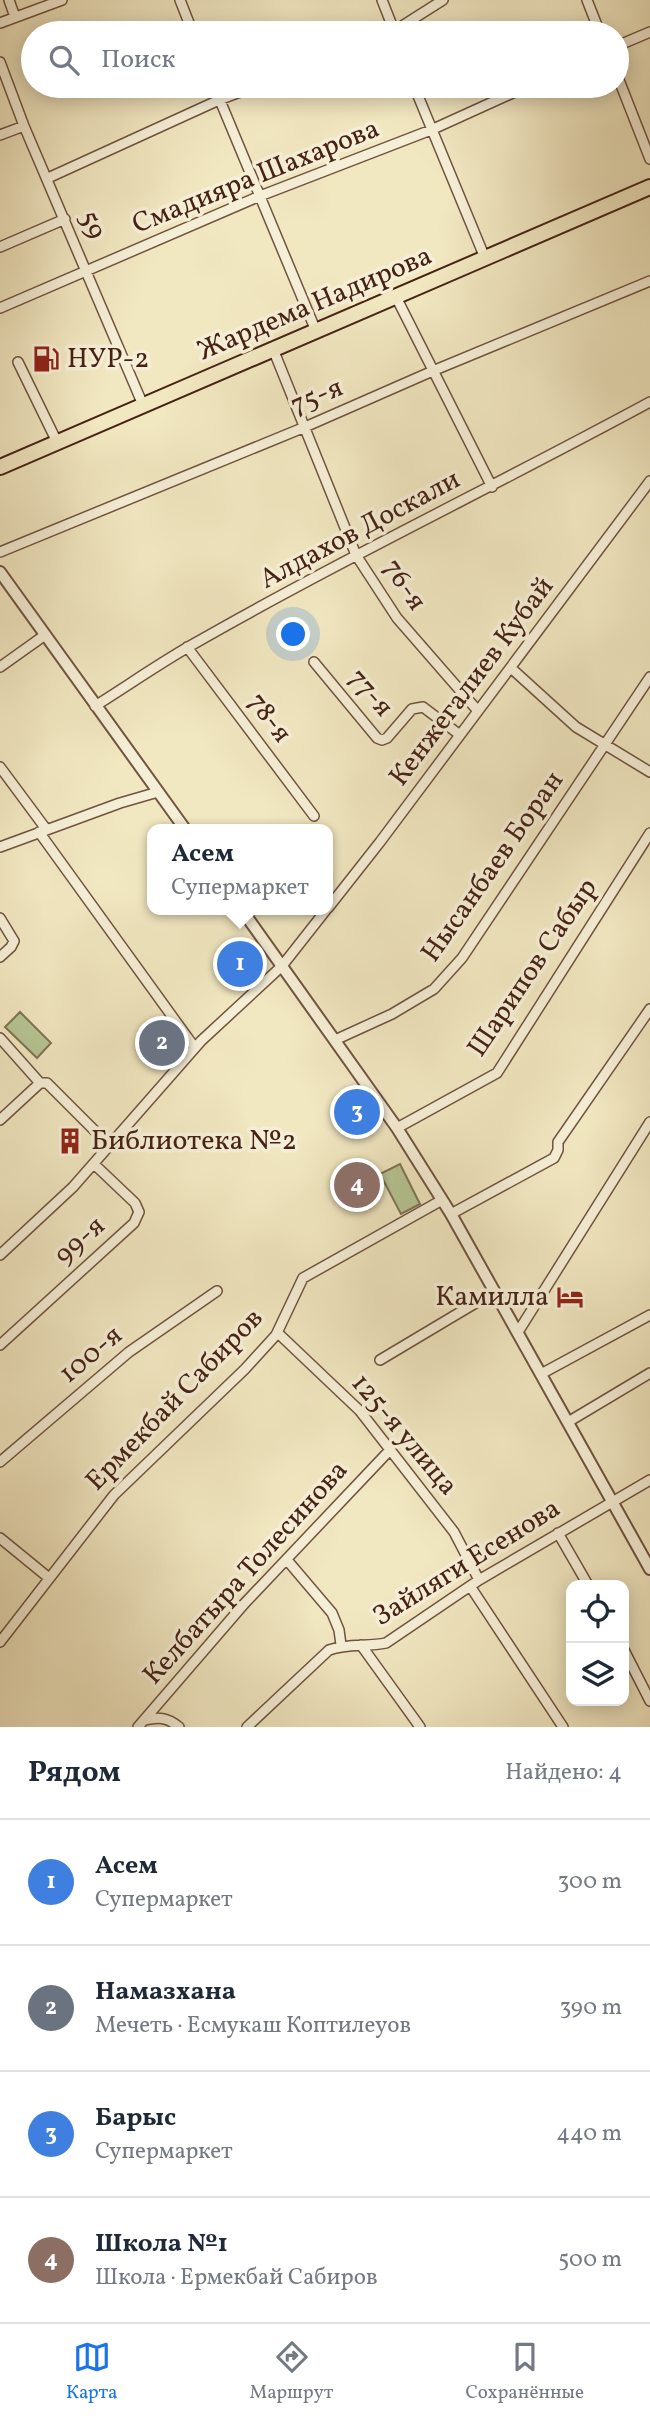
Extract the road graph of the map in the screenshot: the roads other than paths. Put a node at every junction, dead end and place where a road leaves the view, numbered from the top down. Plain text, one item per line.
1 (9, 0) edge
2 (62, 0) edge
3 (180, 0) edge
4 (382, 0) edge
5 (443, 0) edge
6 (587, 0) edge
7 (15, 17) junction
8 (188, 21) edge
9 (389, 21) edge
10 (411, 21) edge
11 (595, 21) edge
12 (0, 23) edge
13 (650, 32) edge
14 (629, 41) edge
15 (0, 62) edge
16 (224, 98) edge
17 (419, 98) edge
18 (502, 98) edge
19 (626, 98) edge
20 (219, 100) junction
21 (24, 126) junction
22 (431, 130) junction
23 (0, 135) edge
24 (650, 159) edge
25 (48, 178) junction
26 (650, 187) edge
27 (260, 196) junction
28 (65, 219) junction
29 (0, 247) edge
30 (485, 258) junction
31 (87, 272) junction
32 (650, 281) edge
33 (396, 297) junction
34 (0, 308) edge
35 (316, 331) junction
36 (273, 349) junction
37 (19, 362) dead end
38 (435, 370) junction
39 (650, 402) edge
40 (144, 404) junction
41 (305, 428) junction
42 (57, 442) junction
43 (0, 467) edge
44 (650, 481) edge
45 (492, 487) junction
46 (0, 552) edge
47 (356, 555) junction
48 (0, 572) edge
49 (45, 635) junction
50 (187, 648) junction
51 (314, 662) dead end
52 (0, 667) edge
53 (511, 668) junction
54 (650, 677) edge
55 (96, 706) junction
56 (478, 711) junction
57 (460, 735) junction
58 (605, 746) junction
59 (0, 767) edge
60 (650, 772) edge
61 (158, 792) junction
62 (314, 816) dead end
63 (180, 824) edge
64 (42, 831) junction
65 (650, 833) edge
66 (0, 847) edge
67 (333, 901) edge
68 (246, 915) edge
69 (322, 915) edge
70 (0, 918) edge
71 (0, 957) edge
72 (282, 966) junction
73 (650, 1009) edge
74 (0, 1038) edge
75 (335, 1040) junction
76 (195, 1048) junction
77 (40, 1083) junction
78 (1, 1117) edge
79 (650, 1122) edge
80 (397, 1128) junction
81 (109, 1145) junction
82 (94, 1164) junction
83 (442, 1200) junction
84 (451, 1214) junction
85 (0, 1255) edge
86 (217, 1291) dead end
87 (495, 1292) junction
88 (650, 1315) edge
89 (518, 1332) junction
90 (276, 1335) junction
91 (0, 1345) edge
92 (380, 1360) dead end
93 (650, 1373) edge
94 (541, 1374) junction
95 (568, 1422) junction
96 (389, 1451) junction
97 (0, 1462) edge
98 (650, 1480) edge
99 (611, 1502) junction
100 (558, 1533) junction
101 (0, 1538) edge
102 (287, 1560) junction
103 (650, 1569) edge
104 (49, 1578) junction
105 (479, 1580) junction
106 (585, 1580) edge
107 (470, 1586) junction
108 (0, 1642) edge
109 (341, 1645) junction
110 (361, 1645) junction
111 (629, 1660) edge
112 (650, 1701) edge
113 (141, 1724) edge
114 (179, 1727) edge
115 (247, 1727) edge
116 (420, 1727) edge
117 (563, 1727) edge

1 - 7 street
2 - 7 street
3 - 8 street
4 - 9 street
5 - 10 street
6 - 11 street
7 - 12 street
13 - 14 street
15 - 21 street, 59
16 - 20 street
17 - 22 street
18 - 22 street, Смадияра Шахарова
19 - 24 street
20 - 25 street
20 - 27 street
21 - 23 street
21 - 25 street, 59
22 - 27 street, Смадияра Шахарова
22 - 30 street
25 - 28 street, 59
26 - 30 highway, Жардема Надирова
27 - 31 street, Смадияра Шахарова
27 - 35 street
28 - 29 street
28 - 31 street, 59
30 - 33 highway, Жардема Надирова
31 - 34 street, Смадияра Шахарова
31 - 40 street, 59
32 - 38 street, 75-я
33 - 35 highway, Жардема Надирова
33 - 38 street
35 - 36 highway, Жардема Надирова
36 - 40 highway, Жардема Надирова
36 - 41 street, 76-я
37 - 42 street
38 - 41 street, 75-я
38 - 45 street
39 - 45 street, Алдахов Доскали
40 - 42 highway, Жардема Надирова
41 - 46 street, 75-я
41 - 47 street, 76-я
42 - 43 highway, Жардема Надирова
44 - 53 street, Кенжегалиев Кубай
45 - 47 street, Алдахов Доскали
47 - 50 street, Алдахов Доскали
47 - 56 street, 76-я
48 - 49 street
49 - 52 street
49 - 55 street
50 - 55 street, Алдахов Доскали
50 - 62 street, 78-я
51 - 57 street, 77-я
53 - 56 street, Кенжегалиев Кубай
53 - 58 street
54 - 58 street, Нысанбаев Боран
55 - 61 street
56 - 57 street, Кенжегалиев Кубай
57 - 67 street, Кенжегалиев Кубай
58 - 60 street
58 - 75 street, Нысанбаев Боран
59 - 64 street
61 - 63 street
61 - 64 street
64 - 66 street
64 - 76 street
65 - 80 street, Шарипов Сабыр
68 - 72 street
69 - 72 street, Кенжегалиев Кубай
70 - 71 street
72 - 75 street
72 - 76 street, Кенжегалиев Кубай
73 - 84 street
74 - 77 street
75 - 80 street
76 - 81 street, Кенжегалиев Кубай
77 - 78 street
77 - 81 street
79 - 89 street
80 - 83 street
81 - 82 street, Кенжегалиев Кубай
82 - 85 street, Кенжегалиев Кубай
82 - 91 street, 99-я
83 - 84 street
83 - 90 street, Ермекбай Сабиров
84 - 87 street
86 - 97 street, 100-я
87 - 89 street
87 - 92 street
88 - 94 street
89 - 94 street
90 - 96 street, 125-я улица
90 - 104 street, Ермекбай Сабиров
93 - 95 street
94 - 95 street
95 - 99 street
96 - 102 street, Келбатыра Толесинова
96 - 105 street, 125-я улица
98 - 99 street, Зайляги Есенова
99 - 100 street, Зайляги Есенова
99 - 103 street
100 - 105 street, Зайляги Есенова
100 - 106 street
101 - 104 street
102 - 109 street
102 - 113 street, Келбатыра Толесинова
104 - 108 street, Ермекбай Сабиров
105 - 107 street, Зайляги Есенова
107 - 110 street, Зайляги Есенова
107 - 117 street
109 - 110 street, Зайляги Есенова
109 - 115 street
110 - 116 street
111 - 112 street
113 - 114 street

